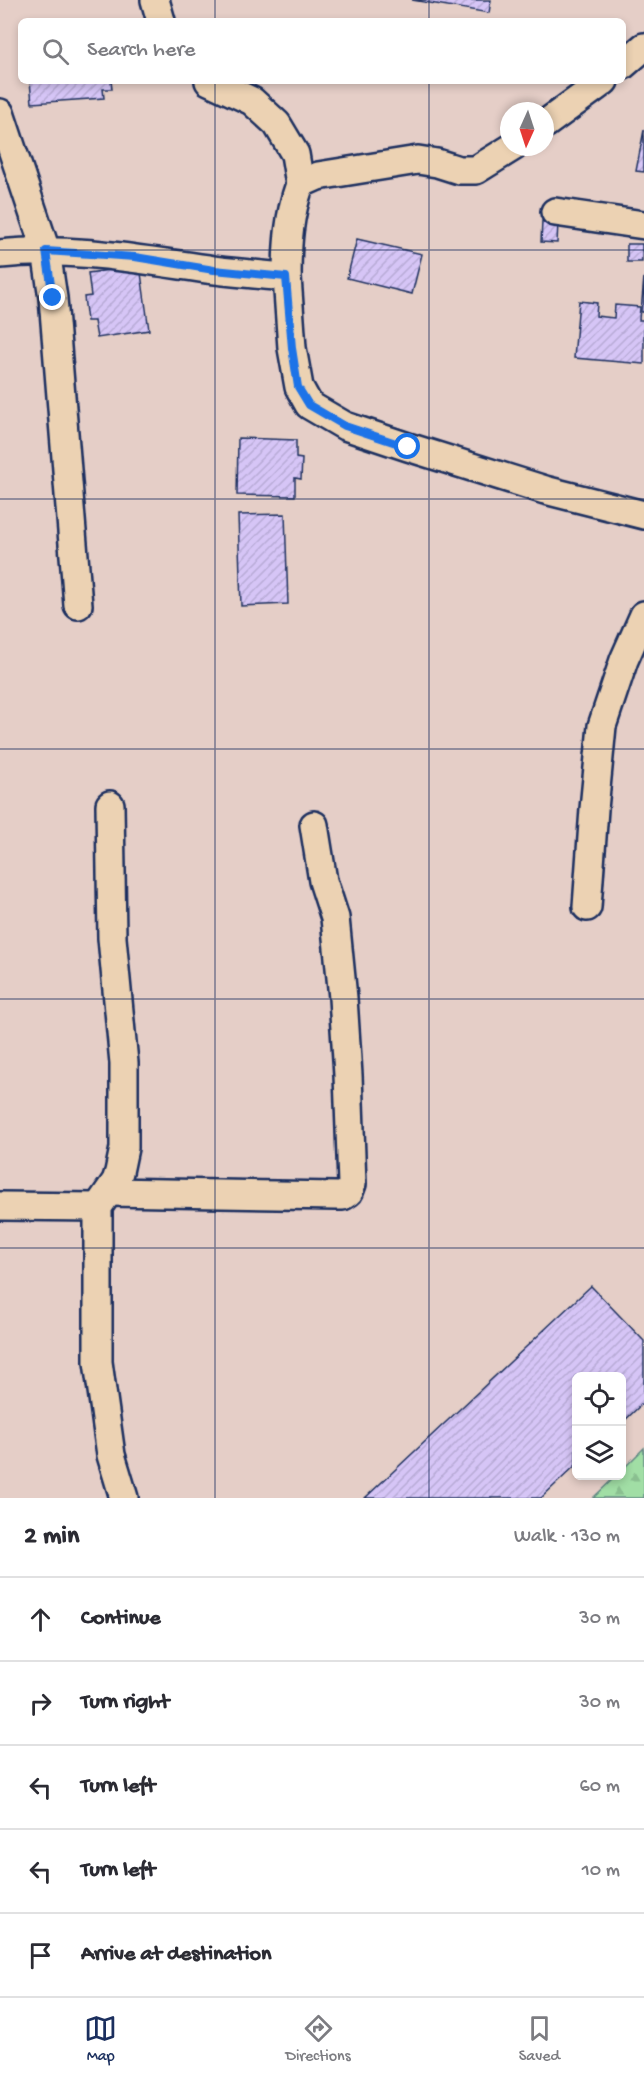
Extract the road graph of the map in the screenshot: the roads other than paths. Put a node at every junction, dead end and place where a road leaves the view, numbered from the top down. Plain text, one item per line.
1 (155, 0) edge
2 (159, 18) edge
3 (644, 47) edge
4 (626, 62) edge
5 (215, 84) edge
6 (600, 84) edge
7 (0, 113) edge
8 (554, 117) edge
9 (500, 155) edge
10 (300, 184) junction
11 (555, 212) dead end
12 (644, 225) edge
13 (46, 251) junction
14 (0, 254) edge
15 (286, 277) junction
16 (644, 515) edge
17 (78, 604) dead end
18 (644, 615) edge
19 (110, 805) dead end
20 (314, 825) dead end
21 (587, 907) dead end
22 (104, 1199) junction
23 (0, 1206) edge
24 (124, 1498) edge

1 - 2 street
3 - 4 street
5 - 10 street
6 - 8 street
7 - 13 street
9 - 10 street
10 - 15 street
11 - 12 street
13 - 14 street
13 - 15 street
13 - 17 street
15 - 16 street
18 - 21 street
19 - 22 street
20 - 22 street
22 - 23 street
22 - 24 street

